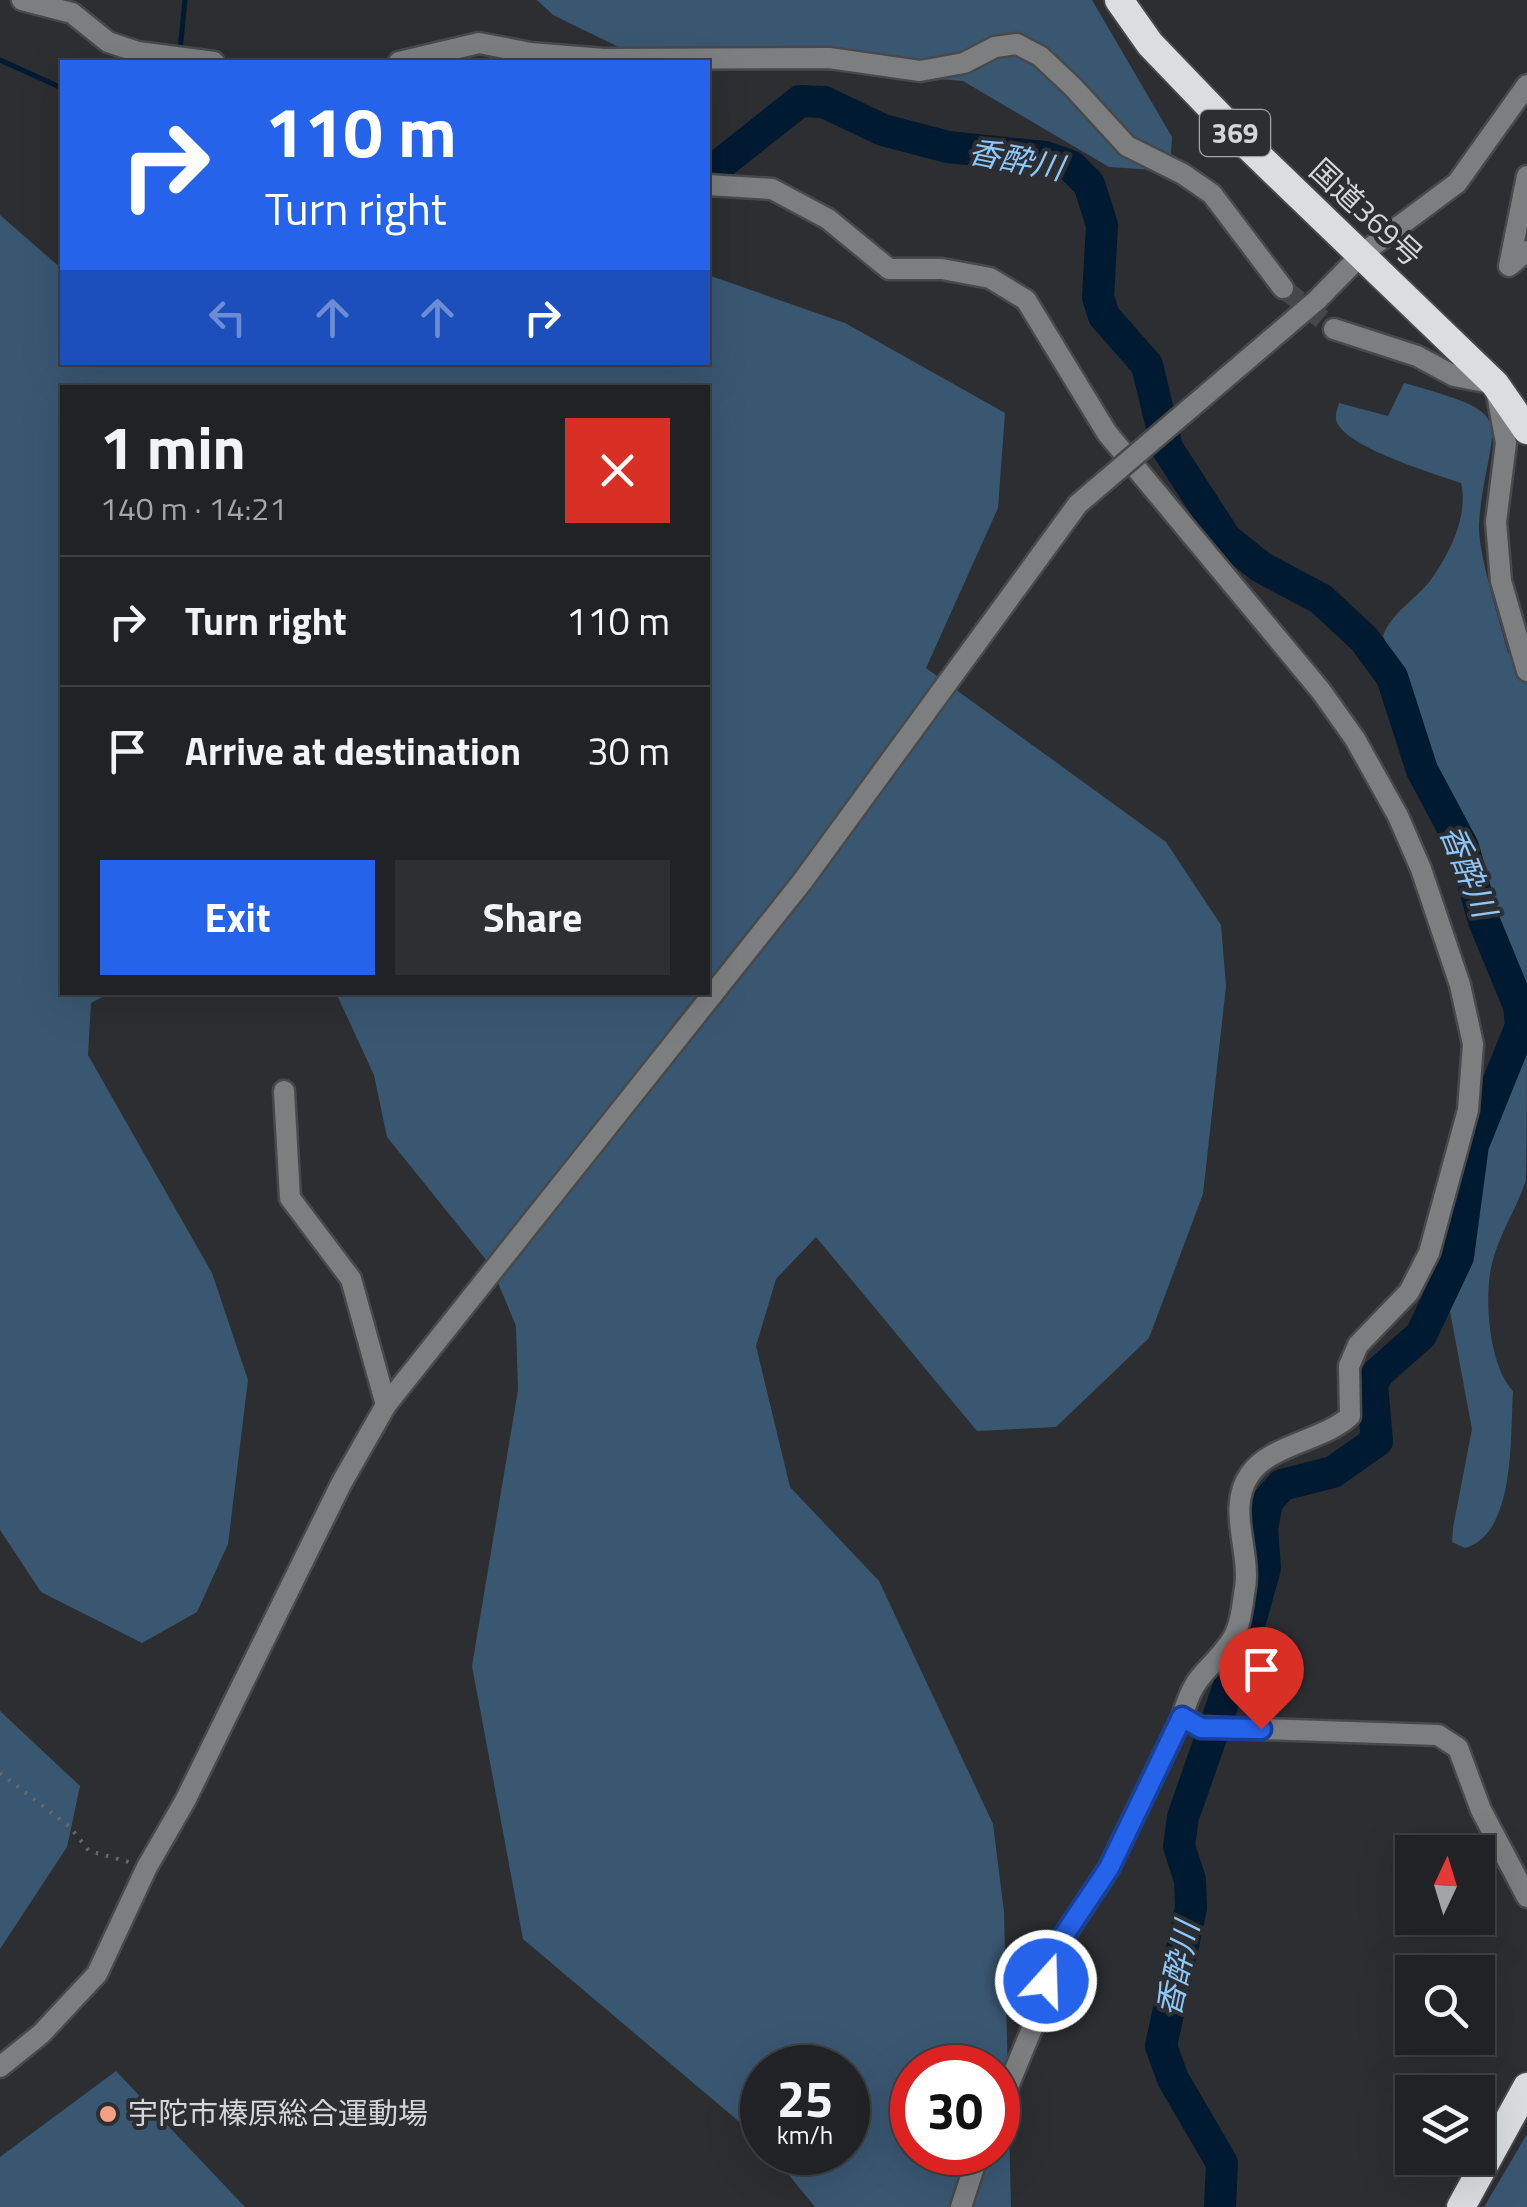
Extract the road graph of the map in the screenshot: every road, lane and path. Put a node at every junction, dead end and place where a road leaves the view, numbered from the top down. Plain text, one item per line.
1 (22, 0) edge
2 (1120, 0) edge
3 (141, 57) edge
4 (196, 60) edge
5 (407, 60) edge
6 (1527, 85) edge
7 (1527, 176) edge
8 (710, 184) edge
9 (1527, 251) edge
10 (1364, 253) junction
11 (1284, 288) tunnel mouth
12 (1334, 329) tunnel mouth
13 (1495, 384) junction
14 (1527, 430) edge
15 (1527, 671) edge
16 (284, 1091) dead end
17 (386, 1406) junction
18 (1192, 1722) junction
19 (0, 1773) edge
20 (147, 1866) junction
21 (1527, 1897) edge
22 (1020, 2058) edge
23 (0, 2067) edge
24 (1527, 2087) edge
25 (971, 2175) edge
26 (960, 2207) edge
27 (1460, 2207) edge

1 - 3 street
2 - 10 highway, 国道369号 / 369
3 - 4 street
5 - 11 street
6 - 10 street
7 - 9 street
8 - 18 street
10 - 13 highway, 国道369号 / 369
10 - 17 street, bridge
12 - 13 street
13 - 14 highway, 国道369号 / 369
13 - 15 street
16 - 17 street
17 - 20 street
18 - 21 street
18 - 22 street
19 - 20 path
20 - 23 street
24 - 27 highway
25 - 26 street

